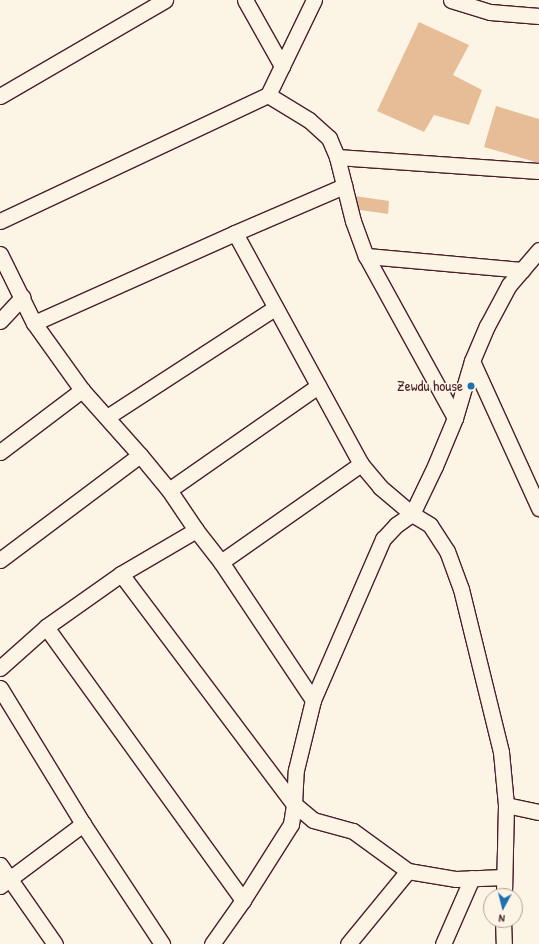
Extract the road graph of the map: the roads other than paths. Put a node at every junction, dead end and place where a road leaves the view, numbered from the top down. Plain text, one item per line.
1 (165, 0) edge
2 (244, 0) edge
3 (314, 0) edge
4 (451, 0) edge
5 (539, 16) edge
6 (282, 66) junction
7 (0, 96) edge
8 (268, 96) junction
9 (337, 157) junction
10 (539, 171) edge
11 (344, 186) junction
12 (0, 221) edge
13 (235, 233) junction
14 (0, 254) edge
15 (366, 256) junction
16 (538, 256) edge
17 (522, 270) junction
18 (22, 297) junction
19 (276, 308) junction
20 (0, 321) edge
21 (34, 323) junction
22 (472, 361) junction
23 (318, 386) junction
24 (82, 390) junction
25 (108, 417) junction
26 (455, 418) junction
27 (0, 452) edge
28 (140, 455) junction
29 (361, 464) junction
30 (534, 484) edge
31 (169, 490) junction
32 (539, 508) edge
33 (412, 514) junction
34 (196, 530) junction
35 (0, 560) edge
36 (221, 562) junction
37 (121, 574) junction
38 (46, 627) junction
39 (0, 668) edge
40 (0, 688) edge
41 (313, 700) junction
42 (294, 804) junction
43 (506, 805) junction
44 (539, 812) edge
45 (83, 824) junction
46 (0, 865) edge
47 (408, 871) junction
48 (504, 877) junction
49 (472, 878) junction
50 (5, 883) edge
51 (504, 888) edge
52 (243, 900) junction
53 (503, 928) edge
54 (55, 944) edge
55 (162, 944) edge
56 (212, 944) edge
57 (348, 944) edge
58 (444, 944) edge
59 (504, 944) edge

1 - 7 street
2 - 6 street
3 - 6 street
4 - 5 street
6 - 8 street
8 - 9 street
8 - 12 street
9 - 10 street
9 - 11 street
11 - 13 street
11 - 15 street
13 - 19 street
13 - 21 street
14 - 18 street
15 - 17 street
15 - 26 street
16 - 17 street
17 - 22 street
18 - 20 street
18 - 21 street
19 - 23 street
19 - 25 street
21 - 24 street
22 - 26 street
22 - 30 street
23 - 29 street
23 - 31 street
24 - 25 street
24 - 27 street
25 - 28 street
26 - 33 street
28 - 31 street
28 - 35 street
29 - 33 street
29 - 36 street
30 - 32 street
31 - 34 street
33 - 41 street
33 - 43 street
34 - 36 street
34 - 37 street
36 - 41 street
37 - 38 street
37 - 42 street
38 - 39 street
38 - 52 street
40 - 45 street
41 - 42 street
42 - 47 street
42 - 52 street
43 - 44 street
43 - 48 street
45 - 50 street
45 - 55 street
46 - 50 street
47 - 49 street
47 - 57 street
48 - 49 street
48 - 51 street
49 - 58 street
50 - 54 street
52 - 56 street
53 - 59 street

